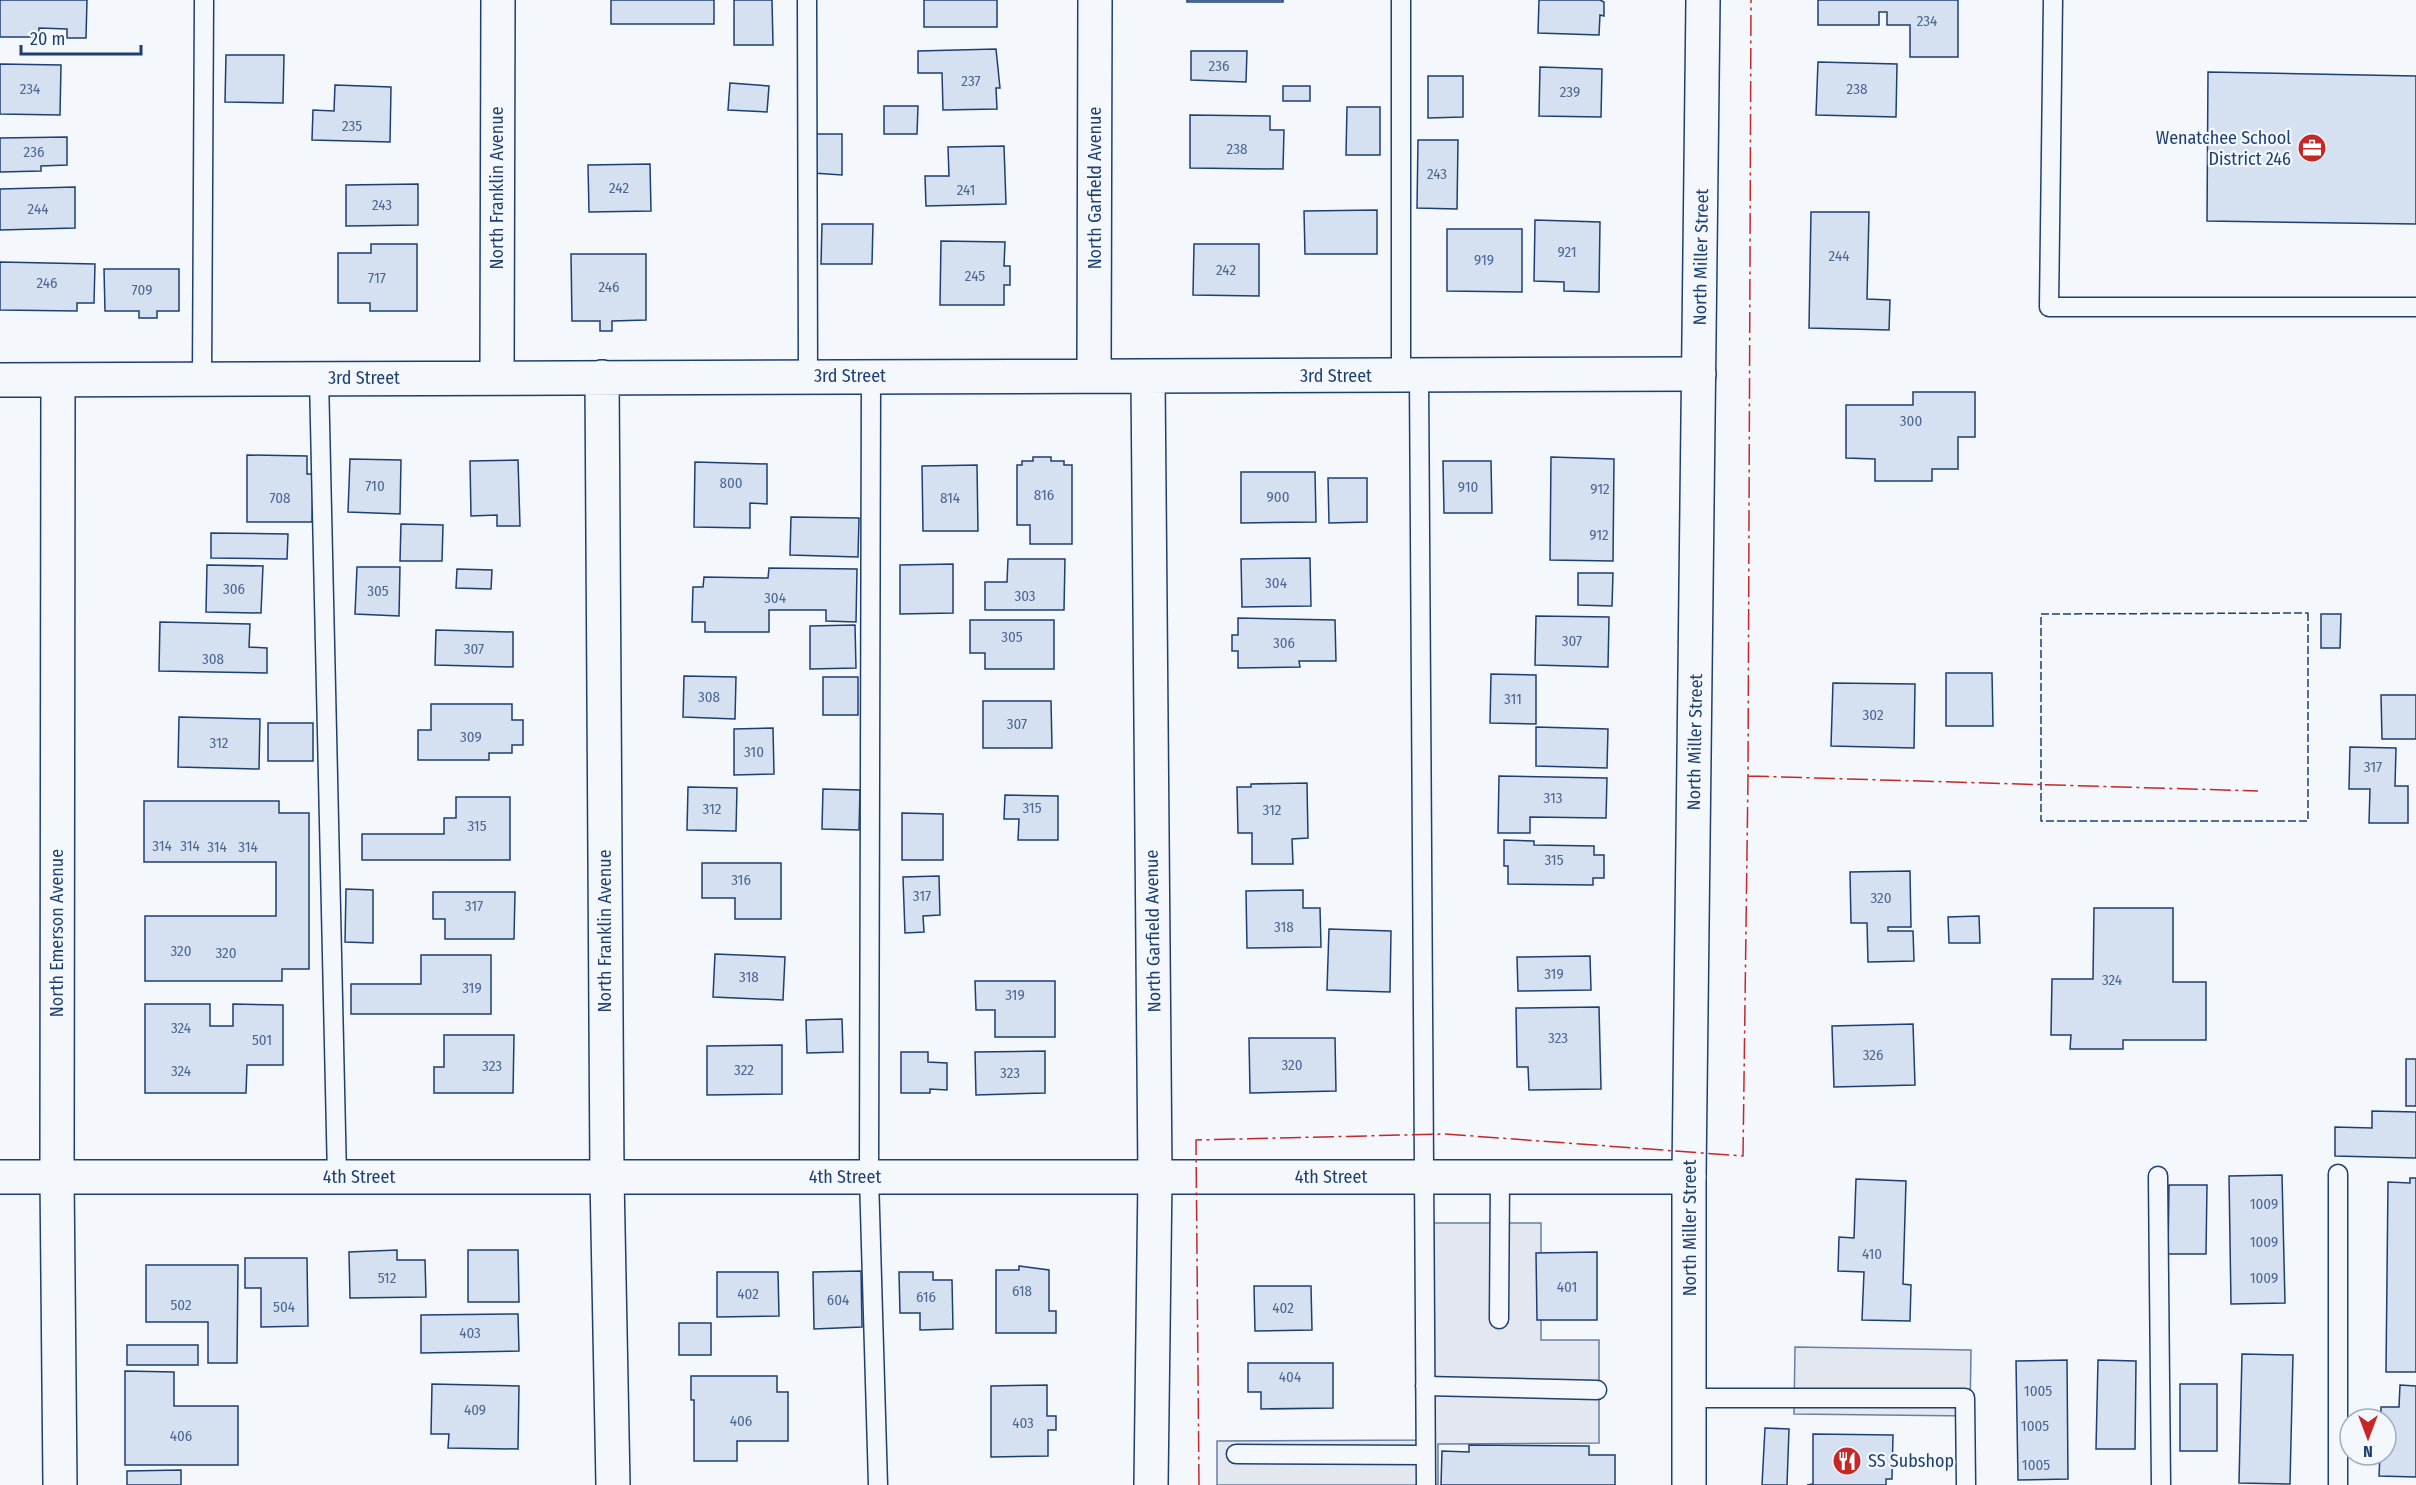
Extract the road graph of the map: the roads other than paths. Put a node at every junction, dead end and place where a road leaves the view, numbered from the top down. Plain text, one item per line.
1 (204, 0) edge
2 (498, 0) edge
3 (807, 0) edge
4 (1095, 0) edge
5 (1401, 0) edge
6 (1703, 0) edge
7 (2053, 0) edge
8 (2416, 307) edge
9 (1699, 374) junction
10 (808, 376) junction
11 (871, 376) junction
12 (1094, 376) junction
13 (1410, 376) junction
14 (497, 377) junction
15 (602, 377) junction
16 (319, 378) junction
17 (1148, 378) junction
18 (201, 379) junction
19 (0, 380) edge
20 (58, 380) junction
21 (2338, 1173) dead end
22 (2158, 1176) dead end
23 (0, 1177) edge
24 (57, 1177) junction
25 (337, 1177) junction
26 (869, 1177) junction
27 (1155, 1177) junction
28 (607, 1178) junction
29 (1424, 1178) junction
30 (1500, 1178) junction
31 (1689, 1178) junction
32 (1499, 1319) dead end
33 (1425, 1386) junction
34 (1597, 1390) dead end
35 (1689, 1398) junction
36 (1236, 1454) dead end
37 (1425, 1455) junction
38 (60, 1485) edge
39 (613, 1485) edge
40 (878, 1485) edge
41 (1151, 1485) edge
42 (1425, 1485) edge
43 (1689, 1485) edge
44 (1966, 1485) edge
45 (2161, 1485) edge
46 (2338, 1485) edge

1 - 18 lane
2 - 14 street, North Franklin Avenue
3 - 10 lane
4 - 12 street, North Garfield Avenue
5 - 13 lane
6 - 9 street, North Miller Street
7 - 8 lane
9 - 13 street, 3rd Street
9 - 31 street, North Miller Street
10 - 11 street, 3rd Street
10 - 15 street, 3rd Street
11 - 12 street, 3rd Street
11 - 26 lane
12 - 17 street, 3rd Street
13 - 17 street, 3rd Street
13 - 29 lane
14 - 15 street, 3rd Street
14 - 16 street, 3rd Street
15 - 28 street, North Franklin Avenue
16 - 18 street, 3rd Street
16 - 25 lane
17 - 27 street, North Garfield Avenue
18 - 20 street, 3rd Street
19 - 20 street, 3rd Street
20 - 24 street, North Emerson Avenue
21 - 46 lane
22 - 45 lane
23 - 24 street, 4th Street
24 - 25 street, 4th Street
24 - 38 street, North Emerson Avenue
25 - 28 street, 4th Street
26 - 27 street, 4th Street
26 - 28 street, 4th Street
26 - 40 lane
27 - 29 street, 4th Street
27 - 41 street, North Garfield Avenue
28 - 39 street, North Franklin Avenue
29 - 30 street, 4th Street
29 - 33 lane
30 - 31 street, 4th Street
30 - 32 lane
31 - 35 street, North Miller Street
33 - 34 lane
33 - 37 lane
35 - 43 street, North Miller Street
35 - 44 lane
36 - 37 lane
37 - 42 lane

